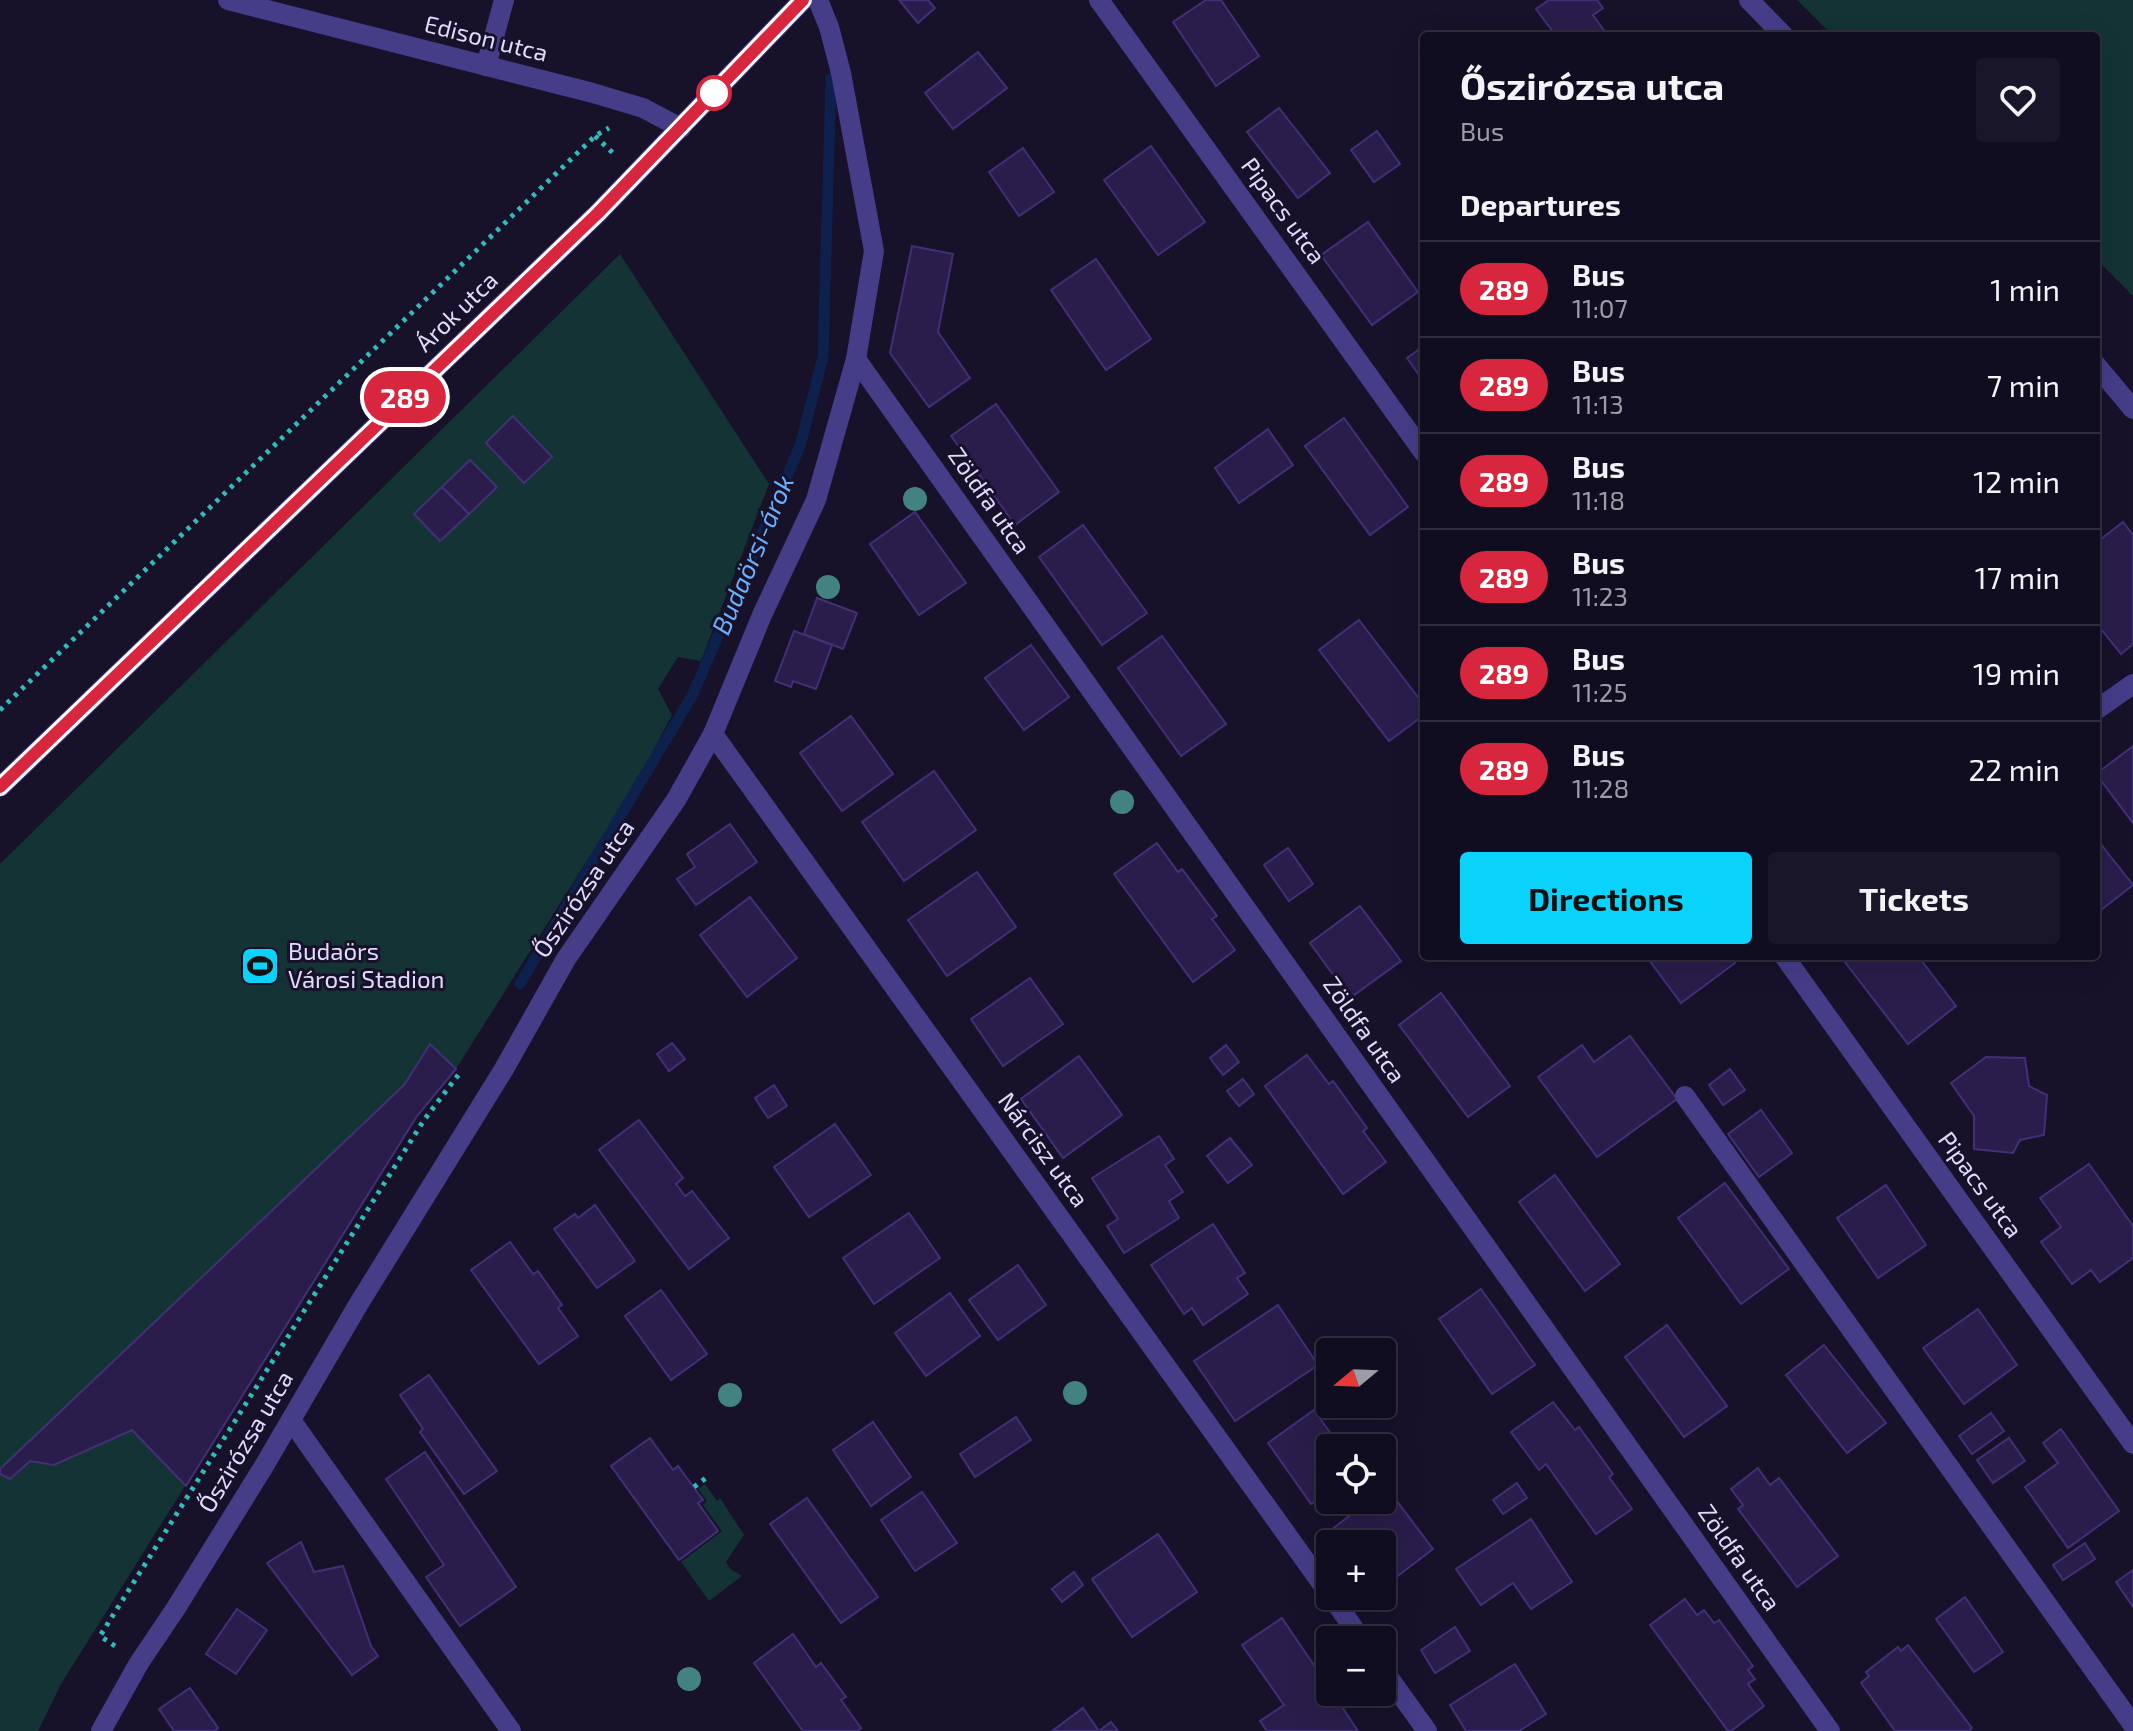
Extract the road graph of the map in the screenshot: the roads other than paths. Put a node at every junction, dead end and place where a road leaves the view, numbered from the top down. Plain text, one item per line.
1 (228, 0) edge
2 (504, 0) edge
3 (803, 0) edge
4 (818, 0) edge
5 (1099, 0) edge
6 (1749, 0) edge
7 (1780, 32) edge
8 (486, 66) junction
9 (681, 128) junction
10 (856, 359) junction
11 (2100, 370) edge
12 (2133, 409) edge
13 (1420, 447) edge
14 (2133, 684) edge
15 (2100, 707) edge
16 (713, 734) junction
17 (0, 787) edge
18 (1787, 960) edge
19 (1685, 1096) dead end
20 (291, 1420) junction
21 (2133, 1444) edge
22 (1316, 1576) edge
23 (1396, 1688) edge
24 (2133, 1725) edge
25 (101, 1731) edge
26 (511, 1731) edge
27 (1427, 1731) edge
28 (1830, 1731) edge

1 - 8 street, Edison utca
2 - 8 street
3 - 9 street, Árok utca
4 - 10 street, Őszirózsa utca
5 - 13 street, Pipacs utca
6 - 7 street
8 - 9 street, Edison utca
9 - 17 street, Árok utca
10 - 16 street, Őszirózsa utca
10 - 28 street, Zöldfa utca
11 - 12 street
14 - 15 street
16 - 20 street, Őszirózsa utca
16 - 22 street, Nárcisz utca
18 - 21 street, Pipacs utca
19 - 24 street
20 - 25 street, Őszirózsa utca
20 - 26 street
23 - 27 street

